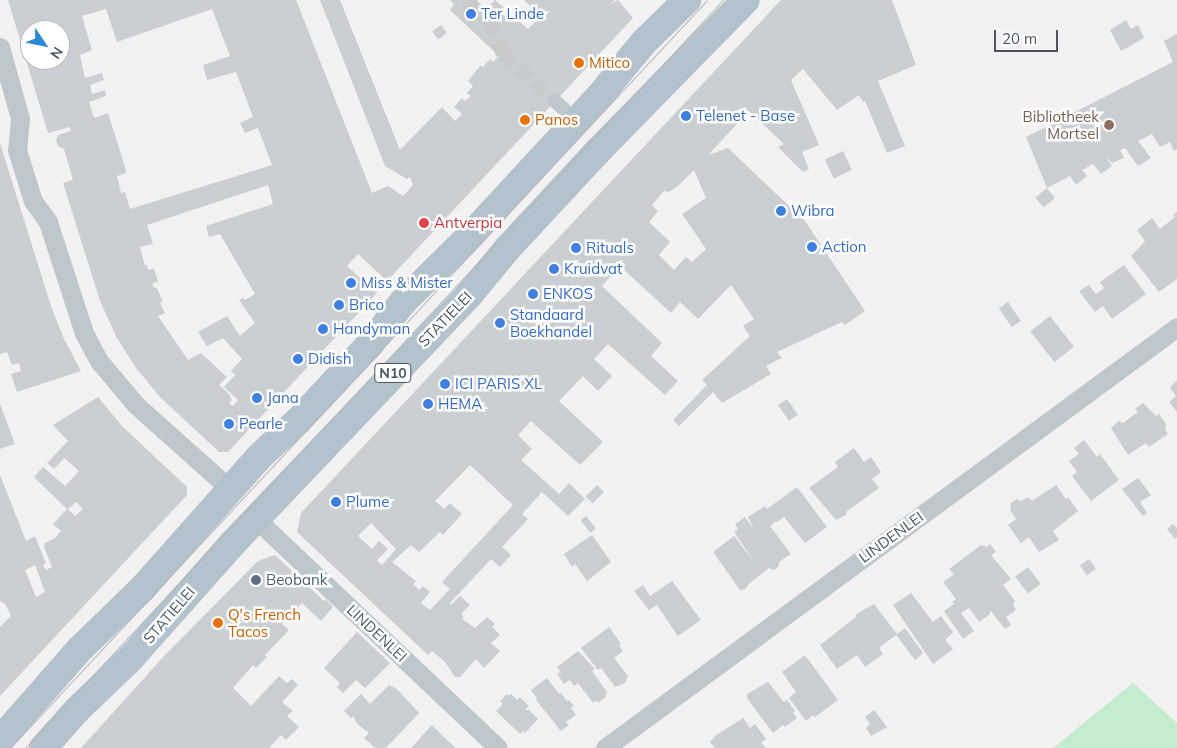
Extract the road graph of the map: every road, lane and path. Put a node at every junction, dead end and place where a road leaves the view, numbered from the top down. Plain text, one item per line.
1 (687, 0) edge
2 (746, 0) edge
3 (0, 47) edge
4 (1177, 326) edge
5 (232, 490) junction
6 (256, 519) junction
7 (0, 740) edge
8 (43, 748) edge
9 (498, 748) edge
10 (605, 748) edge

1 - 5 main road, N10
2 - 6 main road, STATIELEI / N10
3 - 5 street
4 - 10 street, LINDENLEI
5 - 7 main road, N10
6 - 8 main road, STATIELEI / N10
6 - 9 street, LINDENLEI

